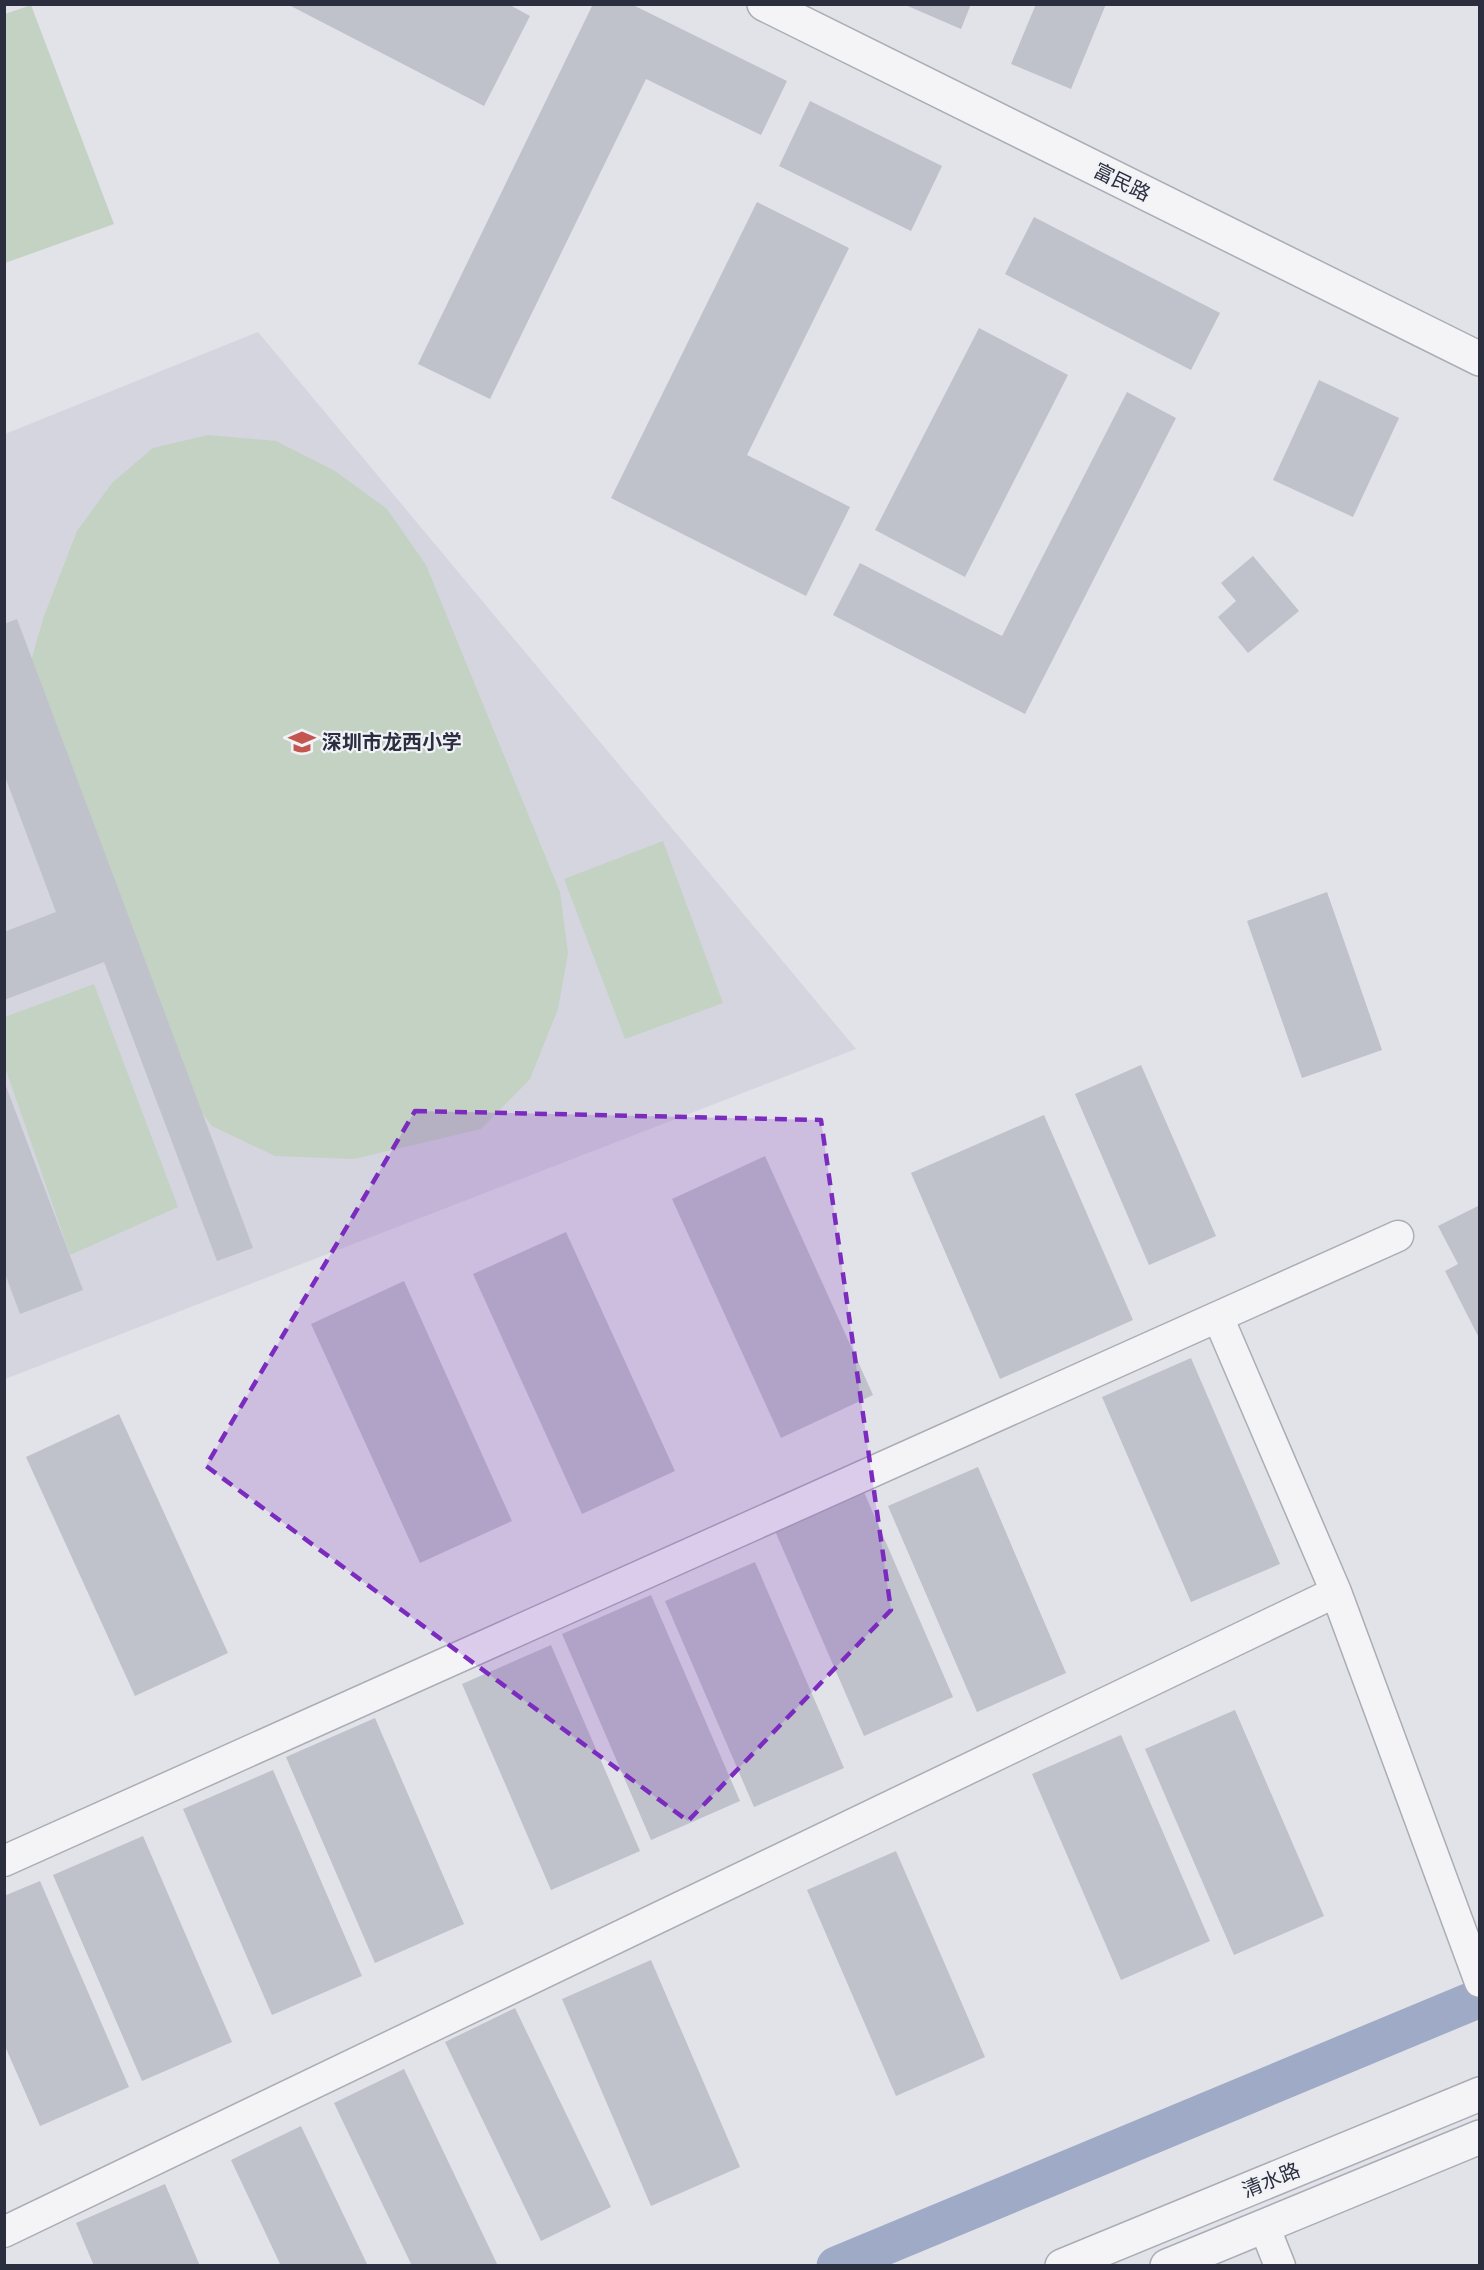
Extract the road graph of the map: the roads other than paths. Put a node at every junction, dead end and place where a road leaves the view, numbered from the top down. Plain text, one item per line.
1 (764, 4) edge
2 (1479, 359) edge
3 (1398, 1236) dead end
4 (1218, 1317) junction
5 (1336, 1592) junction
6 (4, 1861) edge
7 (1479, 1982) edge
8 (1479, 2094) edge
9 (1479, 2137) edge
10 (1264, 2226) junction
11 (4, 2232) edge
12 (1062, 2265) edge
13 (1167, 2265) edge
14 (1280, 2265) edge

1 - 2 street, 富民路
3 - 4 street
4 - 5 street
4 - 6 street
5 - 7 street
5 - 11 street
8 - 12 street, 清水路
9 - 10 street, 清水路
10 - 13 street, 清水路
10 - 14 street

